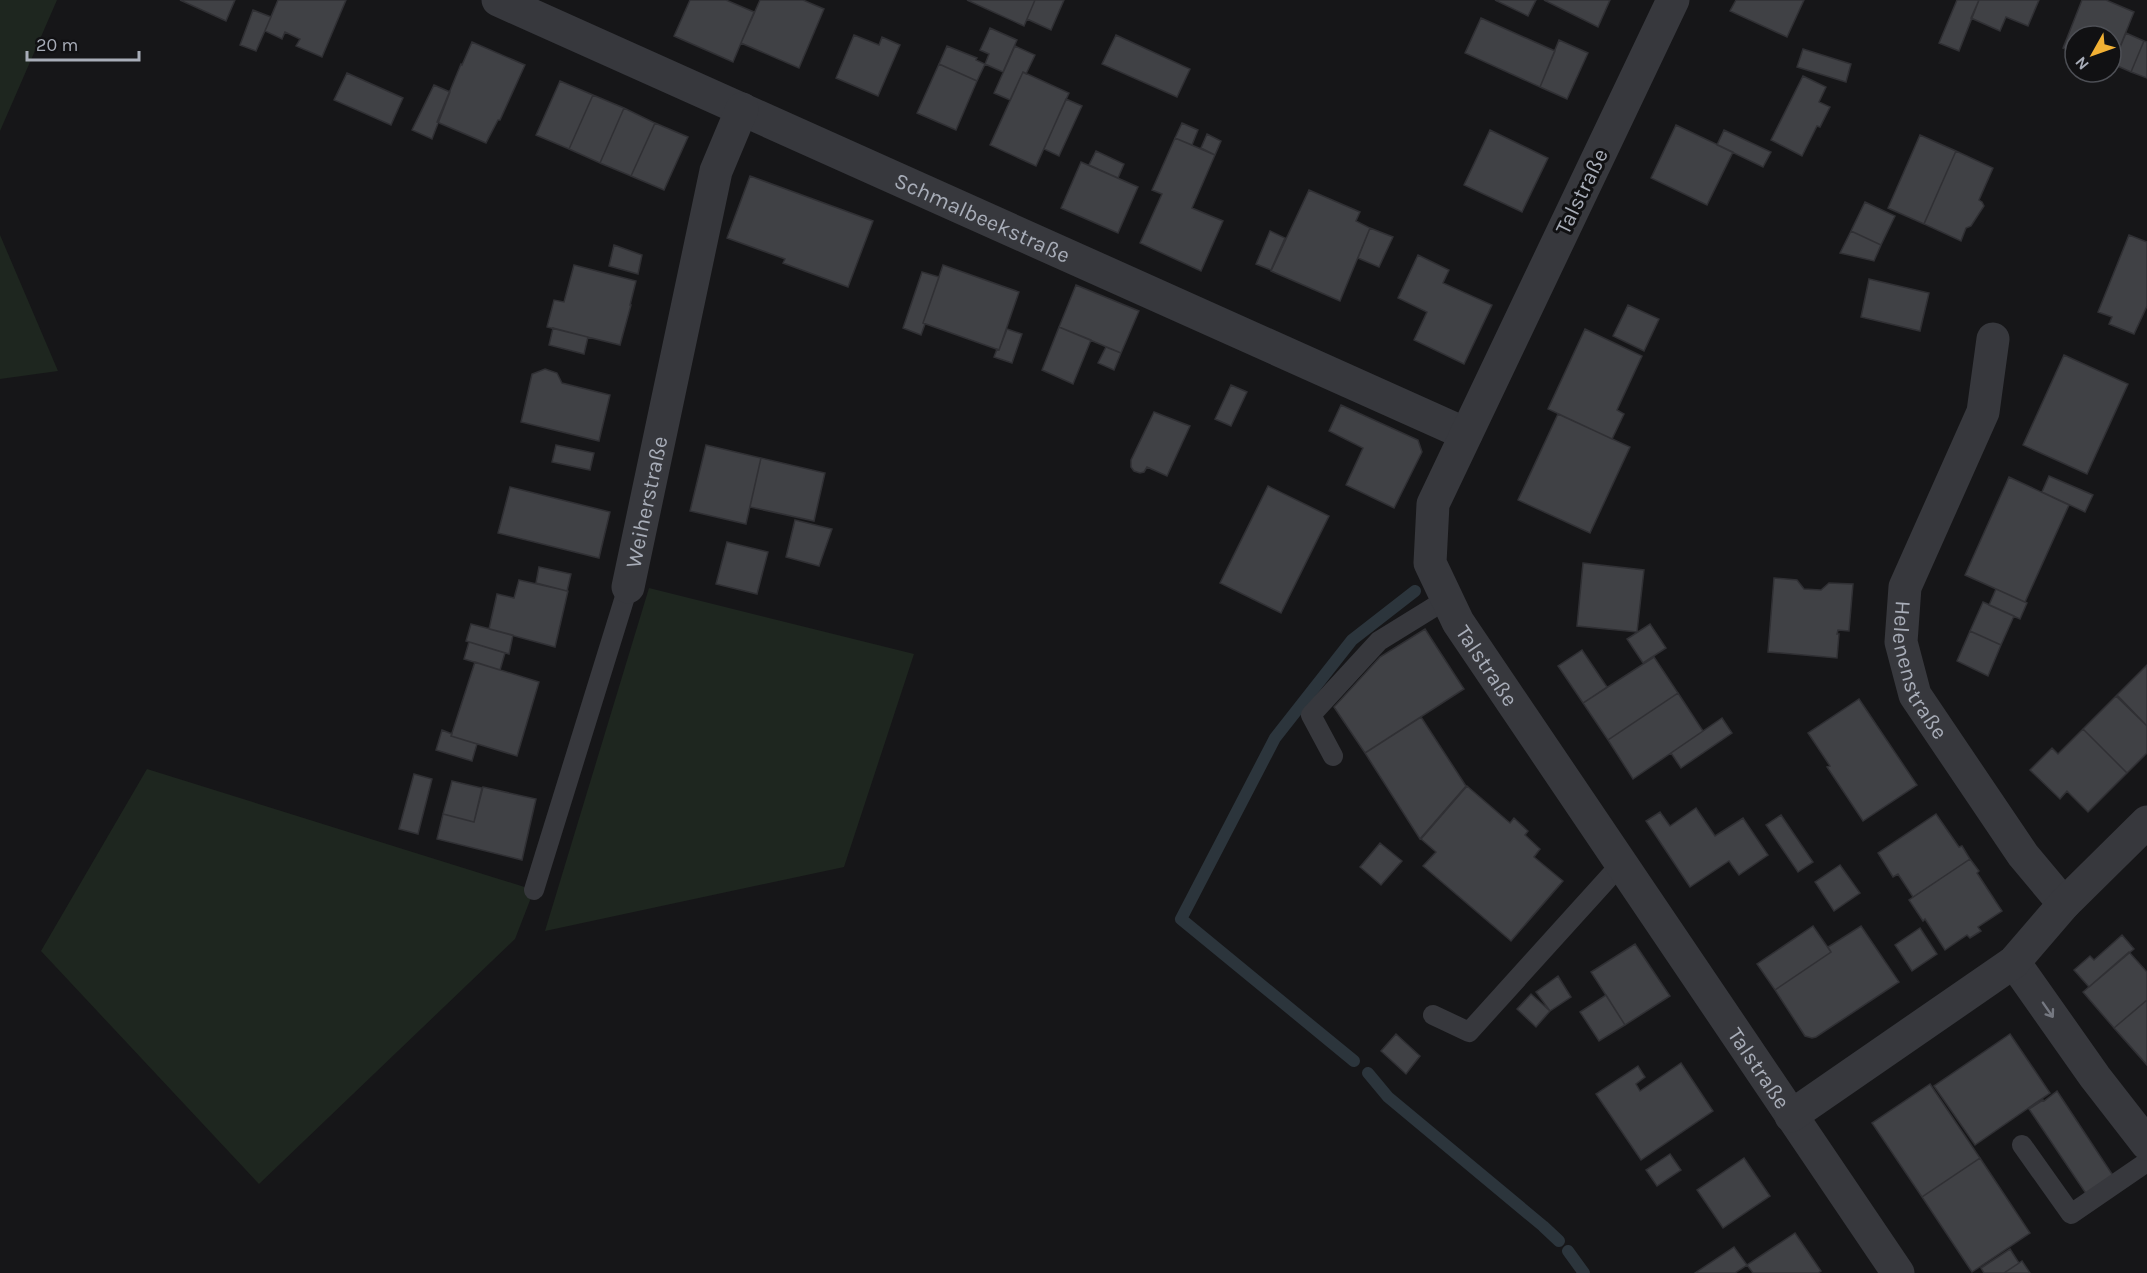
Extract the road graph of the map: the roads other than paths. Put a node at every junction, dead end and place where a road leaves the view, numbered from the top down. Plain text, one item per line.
1 (498, 0) edge
2 (1673, 0) edge
3 (742, 109) junction
4 (1993, 339) dead end
5 (1466, 434) junction
6 (628, 587) joint
7 (1447, 599) junction
8 (1333, 756) dead end
9 (2147, 822) edge
10 (1621, 864) junction
11 (534, 890) dead end
12 (2064, 904) junction
13 (2014, 962) junction
14 (1433, 1015) dead end
15 (1791, 1116) junction
16 (2147, 1144) edge
17 (2022, 1146) dead end
18 (2147, 1162) edge
19 (1898, 1273) edge

1 - 3 street, Schmalbeekstraße
2 - 5 street, Talstraße
3 - 5 street, Schmalbeekstraße
3 - 6 street, Weiherstraße
4 - 12 street, Helenenstraße
5 - 7 street, Talstraße
6 - 11 lane, Weiherstraße
7 - 8 lane
7 - 10 street, Talstraße
9 - 12 street
10 - 14 lane
10 - 15 street, Talstraße
12 - 13 street
13 - 15 street
13 -> 16 street
15 - 19 street, Talstraße
17 - 18 lane

